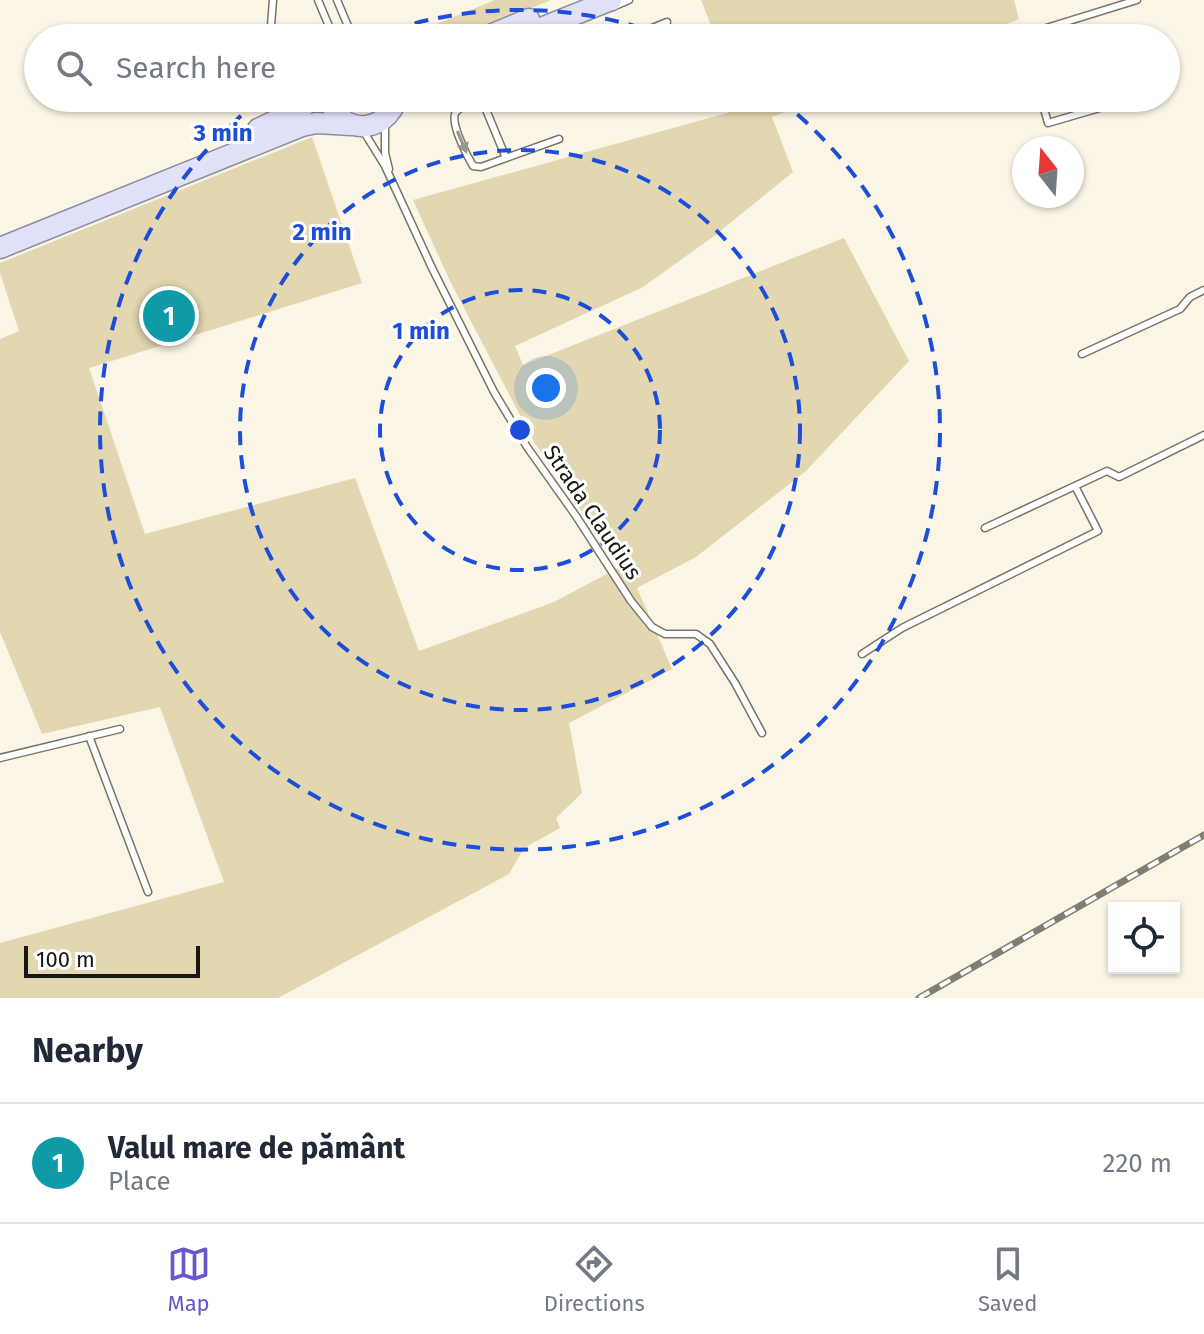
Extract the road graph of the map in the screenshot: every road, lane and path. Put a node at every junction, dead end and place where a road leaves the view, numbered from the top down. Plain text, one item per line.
1 (274, 0) edge
2 (318, 0) edge
3 (337, 0) edge
4 (577, 0) edge
5 (611, 0) edge
6 (629, 0) edge
7 (1137, 0) edge
8 (667, 22) dead end
9 (271, 24) edge
10 (328, 24) edge
11 (347, 24) edge
12 (518, 24) edge
13 (551, 24) edge
14 (573, 24) edge
15 (662, 24) edge
16 (1061, 24) edge
17 (279, 112) edge
18 (294, 112) edge
19 (335, 112) edge
20 (388, 112) edge
21 (393, 112) edge
22 (457, 112) edge
23 (489, 112) edge
24 (1045, 112) edge
25 (1086, 112) edge
26 (283, 118) junction
27 (356, 126) junction
28 (559, 139) dead end
29 (506, 158) junction
30 (392, 180) junction
31 (0, 236) edge
32 (0, 248) edge
33 (1204, 290) edge
34 (1082, 354) dead end
35 (1204, 435) edge
36 (1075, 486) junction
37 (985, 528) dead end
38 (862, 654) dead end
39 (120, 729) dead end
40 (762, 733) dead end
41 (89, 736) junction
42 (0, 758) edge
43 (148, 892) dead end

1 - 9 lane
2 - 10 lane
3 - 11 lane
4 - 12 main road
5 - 13 main road
6 - 14 lane
7 - 16 lane
8 - 15 lane
17 - 26 lane
18 - 26 main road
19 - 27 main road
20 - 27 main road
21 - 30 lane, Strada Claudius
22 -> 29 lane
23 - 29 lane
24 - 25 lane
26 - 31 main road
27 - 30 lane, Strada Claudius
27 - 32 main road
28 - 29 lane
30 - 40 lane, Strada Claudius
33 - 34 lane
35 - 36 lane
36 - 37 lane
36 - 38 lane
39 - 41 lane
41 - 42 lane
41 - 43 lane

